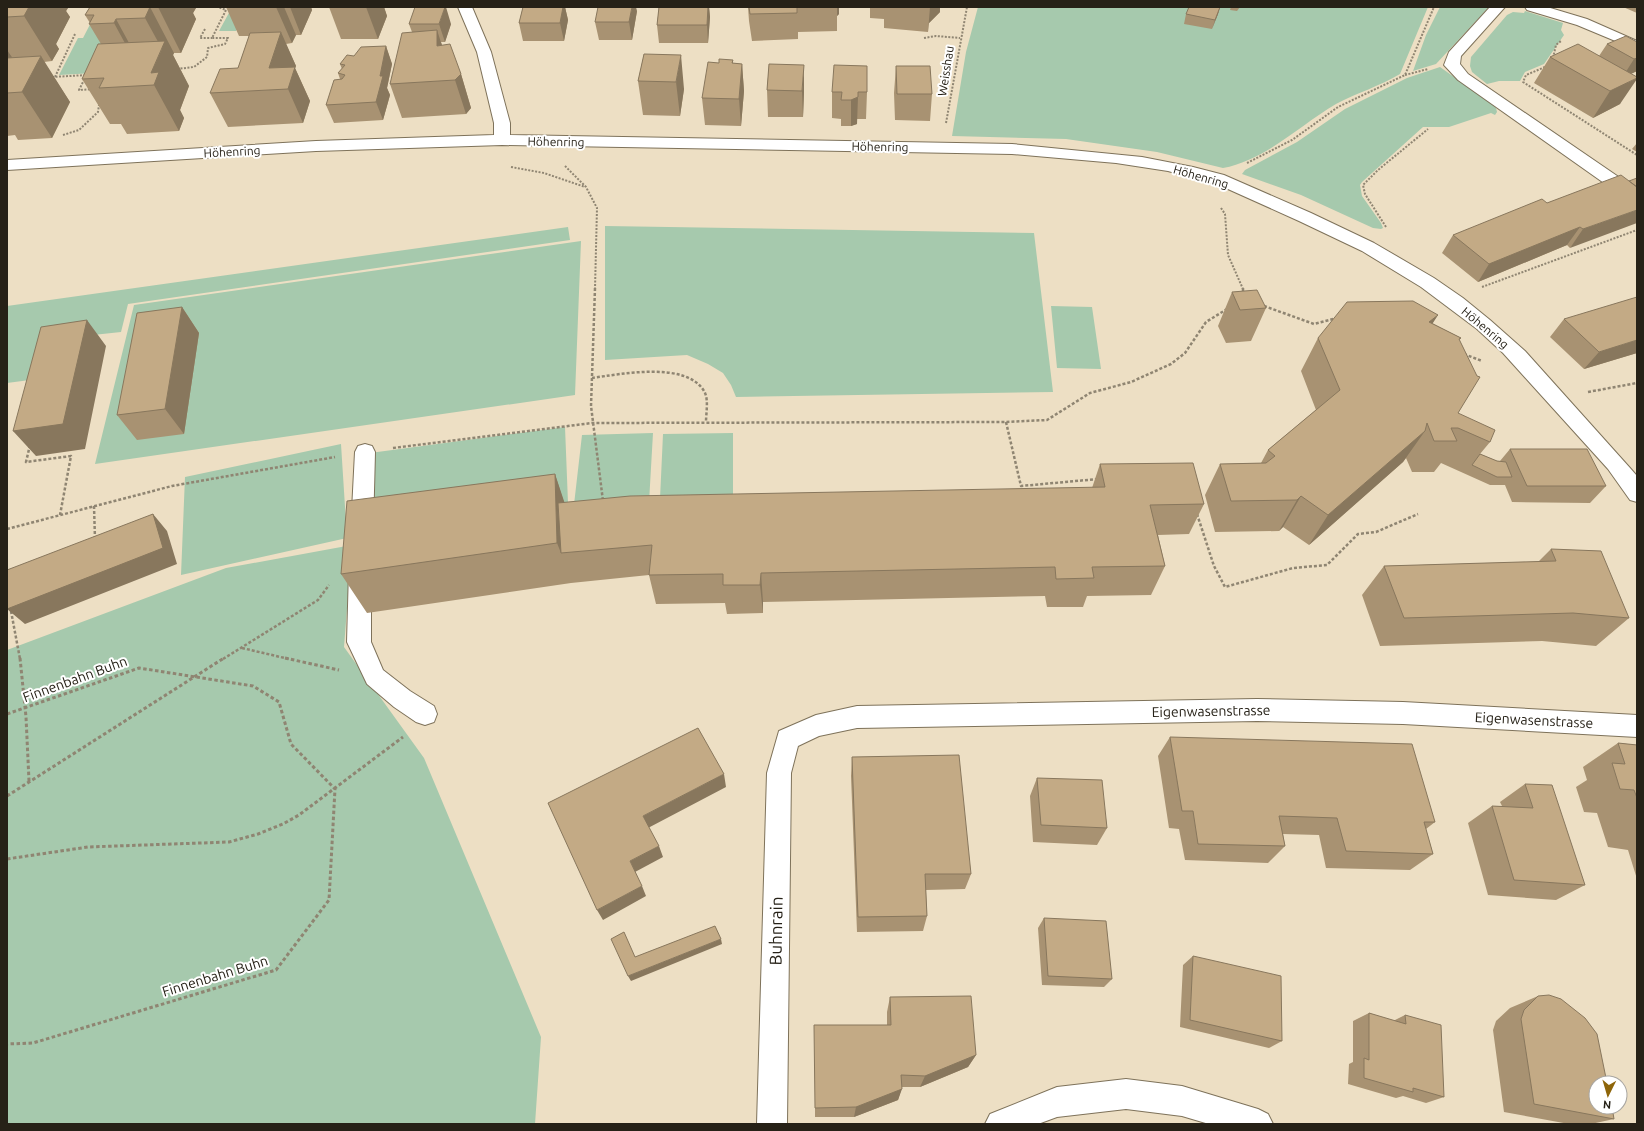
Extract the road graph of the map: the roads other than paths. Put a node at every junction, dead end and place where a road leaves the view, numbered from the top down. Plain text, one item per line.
1 (465, 7) edge
2 (1498, 7) edge
3 (1532, 7) edge
4 (1637, 46) edge
5 (502, 140) junction
6 (7, 165) edge
7 (1617, 184) edge
8 (365, 452) road end
9 (1637, 494) edge
10 (426, 714) road end
11 (1637, 726) edge
12 (788, 739) joint
13 (772, 1124) edge
14 (1000, 1124) edge
15 (1258, 1124) edge

1 - 5 street
2 - 7 street
3 - 4 street
5 - 6 street, Höhenring
5 - 9 street, Höhenring
8 - 10 street
11 - 12 street, Eigenwasenstrasse
12 - 13 street, Buhnrain
14 - 15 street

